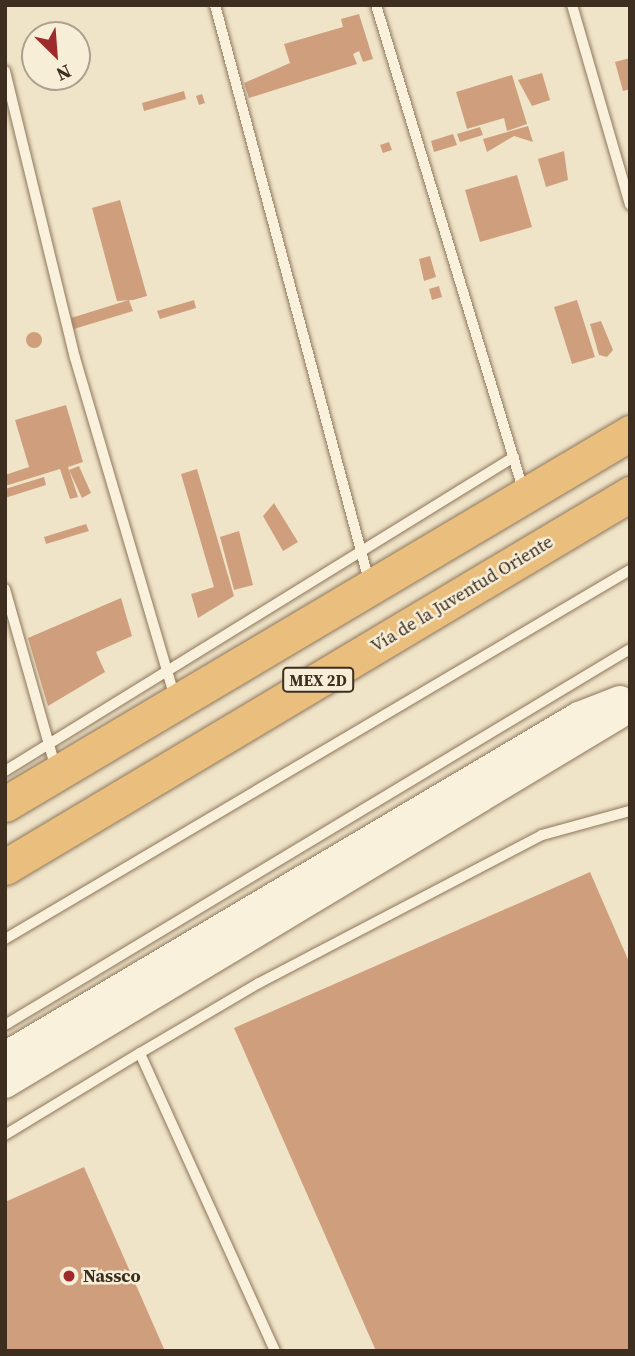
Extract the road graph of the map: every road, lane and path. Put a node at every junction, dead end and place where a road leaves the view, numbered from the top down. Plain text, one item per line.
1 (215, 5) edge
2 (376, 5) edge
3 (572, 5) edge
4 (5, 71) edge
5 (630, 205) edge
6 (630, 433) edge
7 (514, 457) junction
8 (630, 494) edge
9 (524, 495) junction
10 (361, 549) junction
11 (630, 570) edge
12 (371, 587) junction
13 (5, 589) edge
14 (630, 649) edge
15 (172, 688) junction
16 (630, 697) edge
17 (630, 707) edge
18 (54, 759) junction
19 (5, 771) edge
20 (5, 804) edge
21 (630, 811) edge
22 (5, 867) edge
23 (5, 939) edge
24 (5, 1025) edge
25 (140, 1053) junction
26 (5, 1057) edge
27 (5, 1083) edge
28 (5, 1135) edge
29 (275, 1351) edge

1 - 10 lane
2 - 7 lane
3 - 5 lane
4 - 15 lane
6 - 9 highway, MEX 2D
7 - 9 lane
7 - 10 lane
8 - 22 highway, Vía de la Juventud Oriente / MEX 2D
9 - 12 highway, MEX 2D
10 - 12 lane
10 - 15 lane
11 - 23 lane
12 - 15 highway, MEX 2D
13 - 18 lane
14 - 24 lane
15 - 18 highway, MEX 2D
16 - 26 main road
17 - 27 main road
18 - 19 lane
18 - 20 highway, MEX 2D
21 - 25 lane
25 - 28 lane
25 - 29 lane

